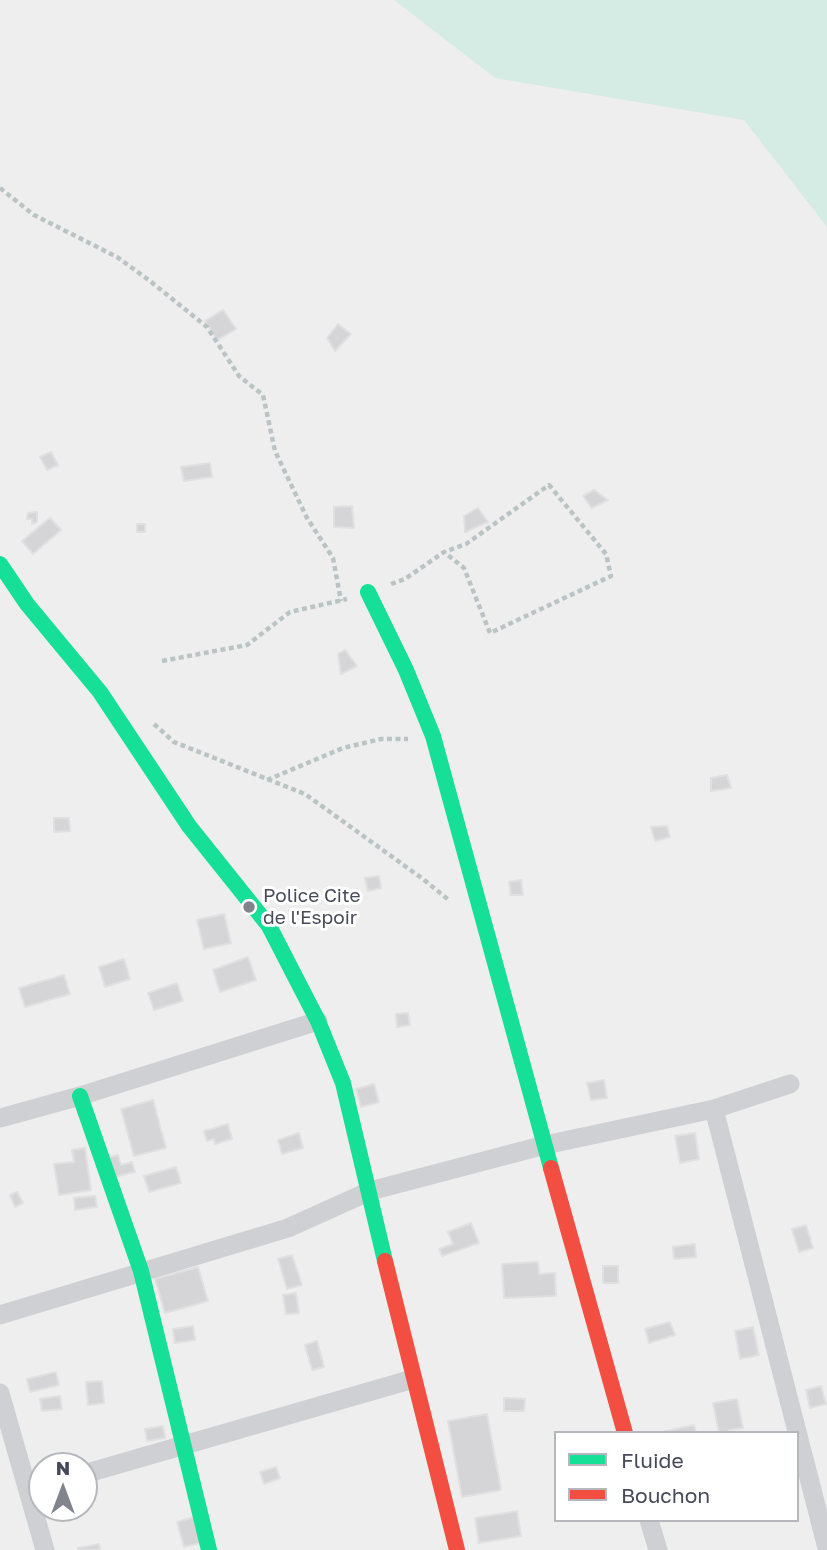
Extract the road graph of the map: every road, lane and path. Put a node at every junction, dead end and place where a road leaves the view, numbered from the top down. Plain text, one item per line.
1 (0, 188) edge
2 (444, 552) junction
3 (0, 564) edge
4 (368, 592) junction
5 (341, 601) junction
6 (162, 661) dead end
7 (146, 717) dead end
8 (433, 736) junction
9 (267, 780) junction
10 (451, 902) dead end
11 (318, 1021) junction
12 (790, 1084) dead end
13 (80, 1096) junction
14 (714, 1109) junction
15 (0, 1118) edge
16 (545, 1145) junction
17 (370, 1191) junction
18 (141, 1272) junction
19 (0, 1315) edge
20 (413, 1379) junction
21 (0, 1393) edge
22 (624, 1431) edge
23 (797, 1431) edge
24 (799, 1439) edge
25 (182, 1446) junction
26 (28, 1467) edge
27 (98, 1470) edge
28 (41, 1522) edge
29 (650, 1522) edge
30 (827, 1548) edge
31 (45, 1550) edge
32 (209, 1550) edge
33 (457, 1550) edge
34 (657, 1550) edge

1 - 5 path
2 - 2 path
2 - 4 path
3 - 11 street
4 - 5 path
4 - 8 street
5 - 6 path
7 - 9 path
8 - 9 path
8 - 16 street
9 - 10 path
11 - 13 street
11 - 17 street
12 - 14 street
13 - 15 street
13 - 18 street
14 - 16 street
14 - 23 street
16 - 17 street
16 - 22 street
17 - 18 street
17 - 20 street
18 - 19 street
18 - 25 street
20 - 25 street
20 - 33 street
21 - 26 street
24 - 30 street
25 - 27 street
25 - 32 street
28 - 31 street
29 - 34 street

